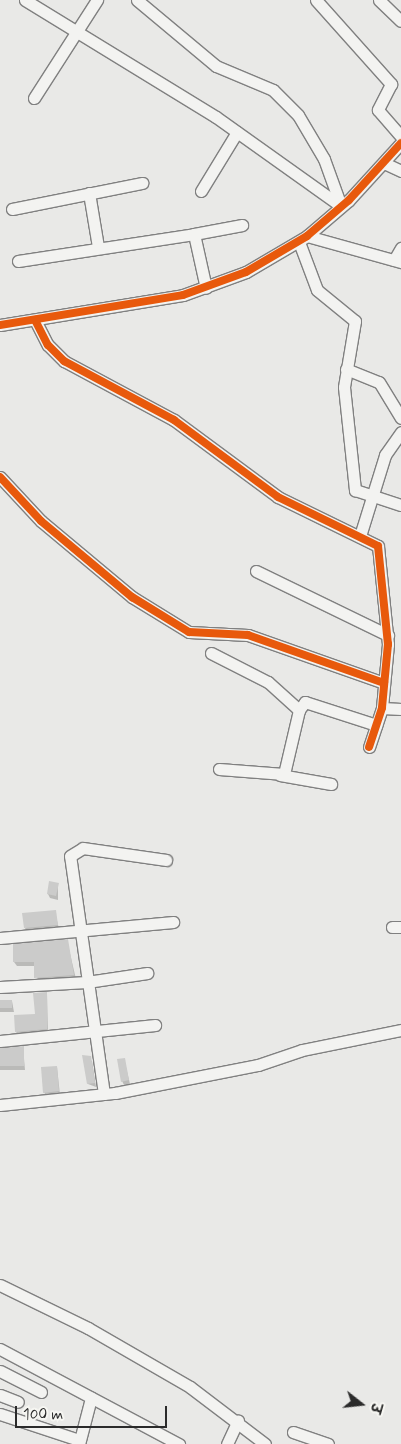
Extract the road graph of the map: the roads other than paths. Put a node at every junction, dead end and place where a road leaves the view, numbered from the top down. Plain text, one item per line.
1 (25, 0) edge
2 (97, 0) edge
3 (137, 0) edge
4 (379, 0) edge
5 (324, 3) edge
6 (401, 21) edge
7 (78, 32) junction
8 (34, 98) dead end
9 (237, 132) junction
10 (401, 136) edge
11 (401, 143) edge
12 (384, 163) junction
13 (401, 171) edge
14 (142, 183) dead end
15 (201, 191) dead end
16 (89, 193) junction
17 (341, 206) junction
18 (12, 209) dead end
19 (242, 225) dead end
20 (194, 234) junction
21 (303, 239) junction
22 (98, 247) junction
23 (401, 248) edge
24 (18, 261) dead end
25 (398, 261) edge
26 (206, 288) junction
27 (34, 320) junction
28 (0, 325) edge
29 (346, 369) junction
30 (401, 418) edge
31 (401, 432) edge
32 (0, 477) edge
33 (372, 498) junction
34 (401, 505) edge
35 (360, 536) junction
36 (256, 571) dead end
37 (388, 635) junction
38 (211, 653) dead end
39 (384, 684) junction
40 (382, 708) junction
41 (401, 709) edge
42 (299, 710) junction
43 (376, 725) junction
44 (369, 747) dead end
45 (219, 769) dead end
46 (280, 775) junction
47 (331, 784) dead end
48 (166, 860) dead end
49 (173, 922) dead end
50 (79, 931) junction
51 (0, 938) edge
52 (146, 973) dead end
53 (87, 982) junction
54 (0, 987) edge
55 (155, 1025) dead end
56 (401, 1030) edge
57 (95, 1034) junction
58 (0, 1041) edge
59 (104, 1094) junction
60 (0, 1105) edge
61 (0, 1285) edge
62 (0, 1349) edge
63 (0, 1371) edge
64 (41, 1392) dead end
65 (0, 1395) edge
66 (91, 1398) junction
67 (18, 1402) dead end
68 (0, 1414) edge
69 (238, 1420) junction
70 (293, 1432) dead end
71 (79, 1442) edge
72 (261, 1442) edge
73 (179, 1444) edge
74 (227, 1444) edge
75 (328, 1444) edge

1 - 7 street
2 - 7 street
3 - 17 street
4 - 6 street
5 - 10 street
7 - 8 street
7 - 9 street
9 - 15 street
9 - 17 street
11 - 12 street
12 - 13 street
12 - 17 street
14 - 16 street
16 - 18 street
16 - 22 street
17 - 21 street
19 - 20 street
20 - 22 street
20 - 26 street
21 - 25 street
21 - 26 street
21 - 29 street
22 - 24 street
23 - 25 street
26 - 27 street
27 - 28 street
27 - 35 street
29 - 30 street
29 - 33 street
31 - 33 street
32 - 39 street
33 - 34 street
33 - 35 street
35 - 37 street
36 - 37 street
37 - 39 street
38 - 42 street
39 - 40 street
40 - 41 street
40 - 43 street
42 - 43 street
42 - 46 street
43 - 44 street
45 - 46 street
46 - 47 street
48 - 50 street
49 - 50 street
50 - 51 street
50 - 53 street
52 - 53 street
53 - 54 street
53 - 57 street
55 - 57 street
56 - 59 street
57 - 58 street
57 - 59 street
59 - 60 street
61 - 69 street
62 - 66 street
63 - 64 street
65 - 67 street
66 - 71 street
66 - 73 street
68 - 71 street
69 - 72 street
69 - 74 street
70 - 75 street

